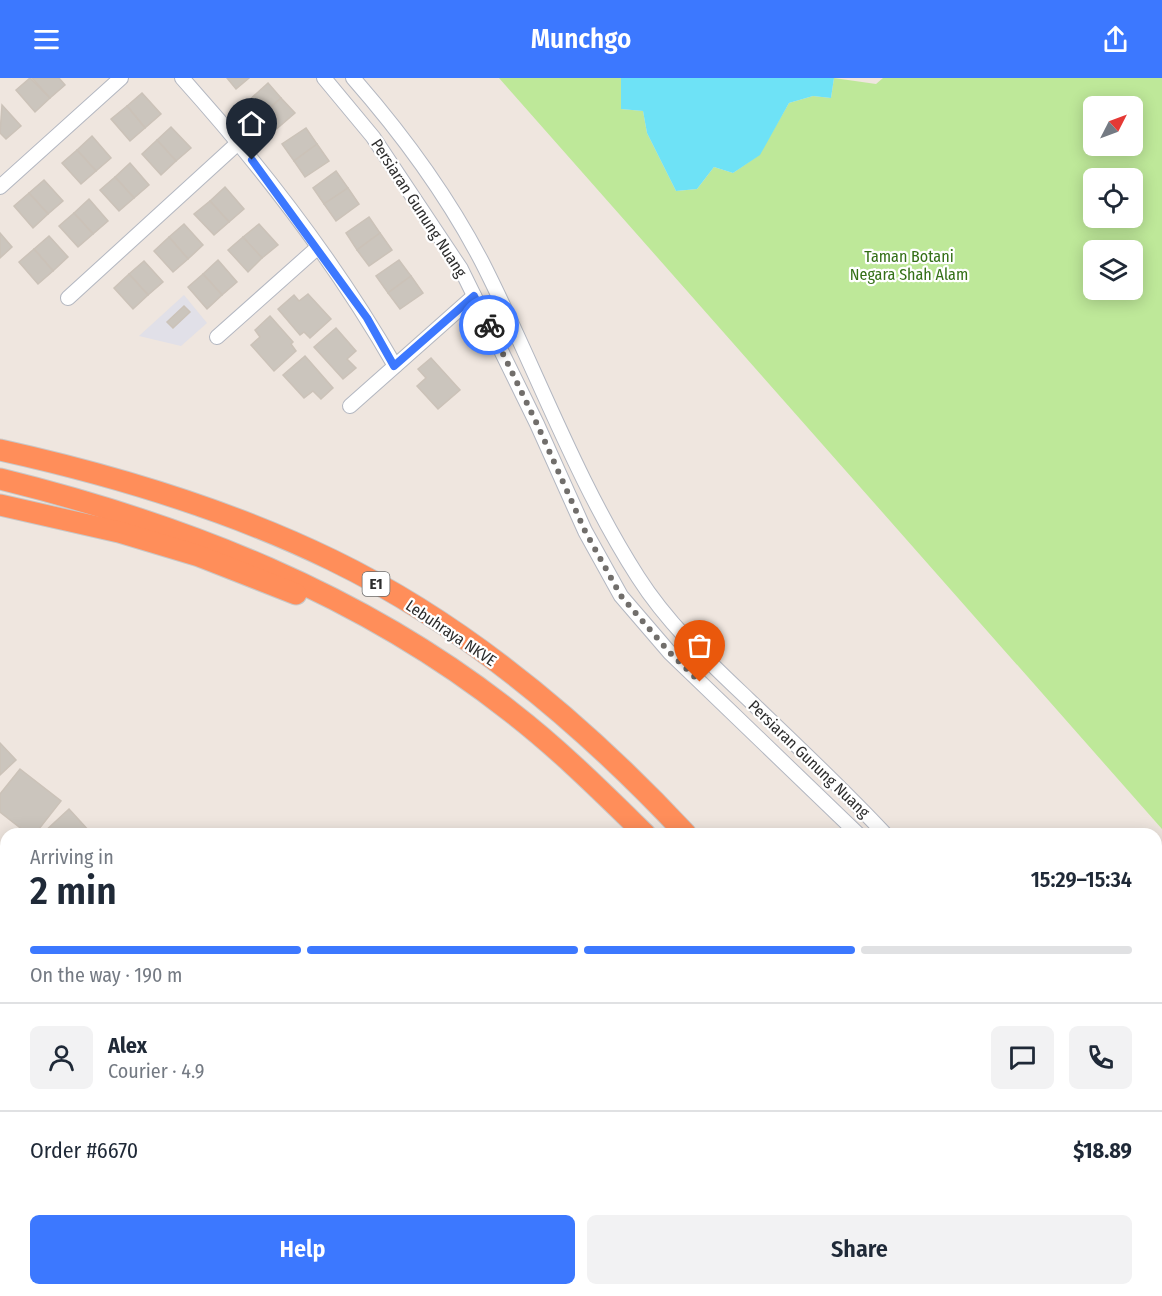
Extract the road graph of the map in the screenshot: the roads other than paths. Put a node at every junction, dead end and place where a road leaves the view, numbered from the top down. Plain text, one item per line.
1 (121, 78) edge
2 (182, 78) edge
3 (324, 78) edge
4 (353, 78) edge
5 (239, 142) junction
6 (0, 187) edge
7 (316, 248) junction
8 (474, 296) junction
9 (68, 298) dead end
10 (217, 337) dead end
11 (394, 366) junction
12 (350, 406) dead end
13 (0, 450) edge
14 (0, 479) edge
15 (0, 505) edge
16 (387, 627) junction
17 (638, 828) edge
18 (680, 828) edge
19 (852, 828) edge
20 (879, 828) edge

1 - 6 street
2 - 5 street
3 - 8 street, Persiaran Gunung Nuang
4 - 20 street, Persiaran Gunung Nuang
5 - 7 street
5 - 9 street
7 - 10 street
7 - 11 street
8 - 11 street
8 - 19 street, Persiaran Gunung Nuang
11 - 12 street
13 - 18 highway, Lebuhraya NKVE / E1
14 - 16 highway, Lebuhraya NKVE / E1
15 - 16 highway
16 - 17 highway, Lebuhraya NKVE / E1

